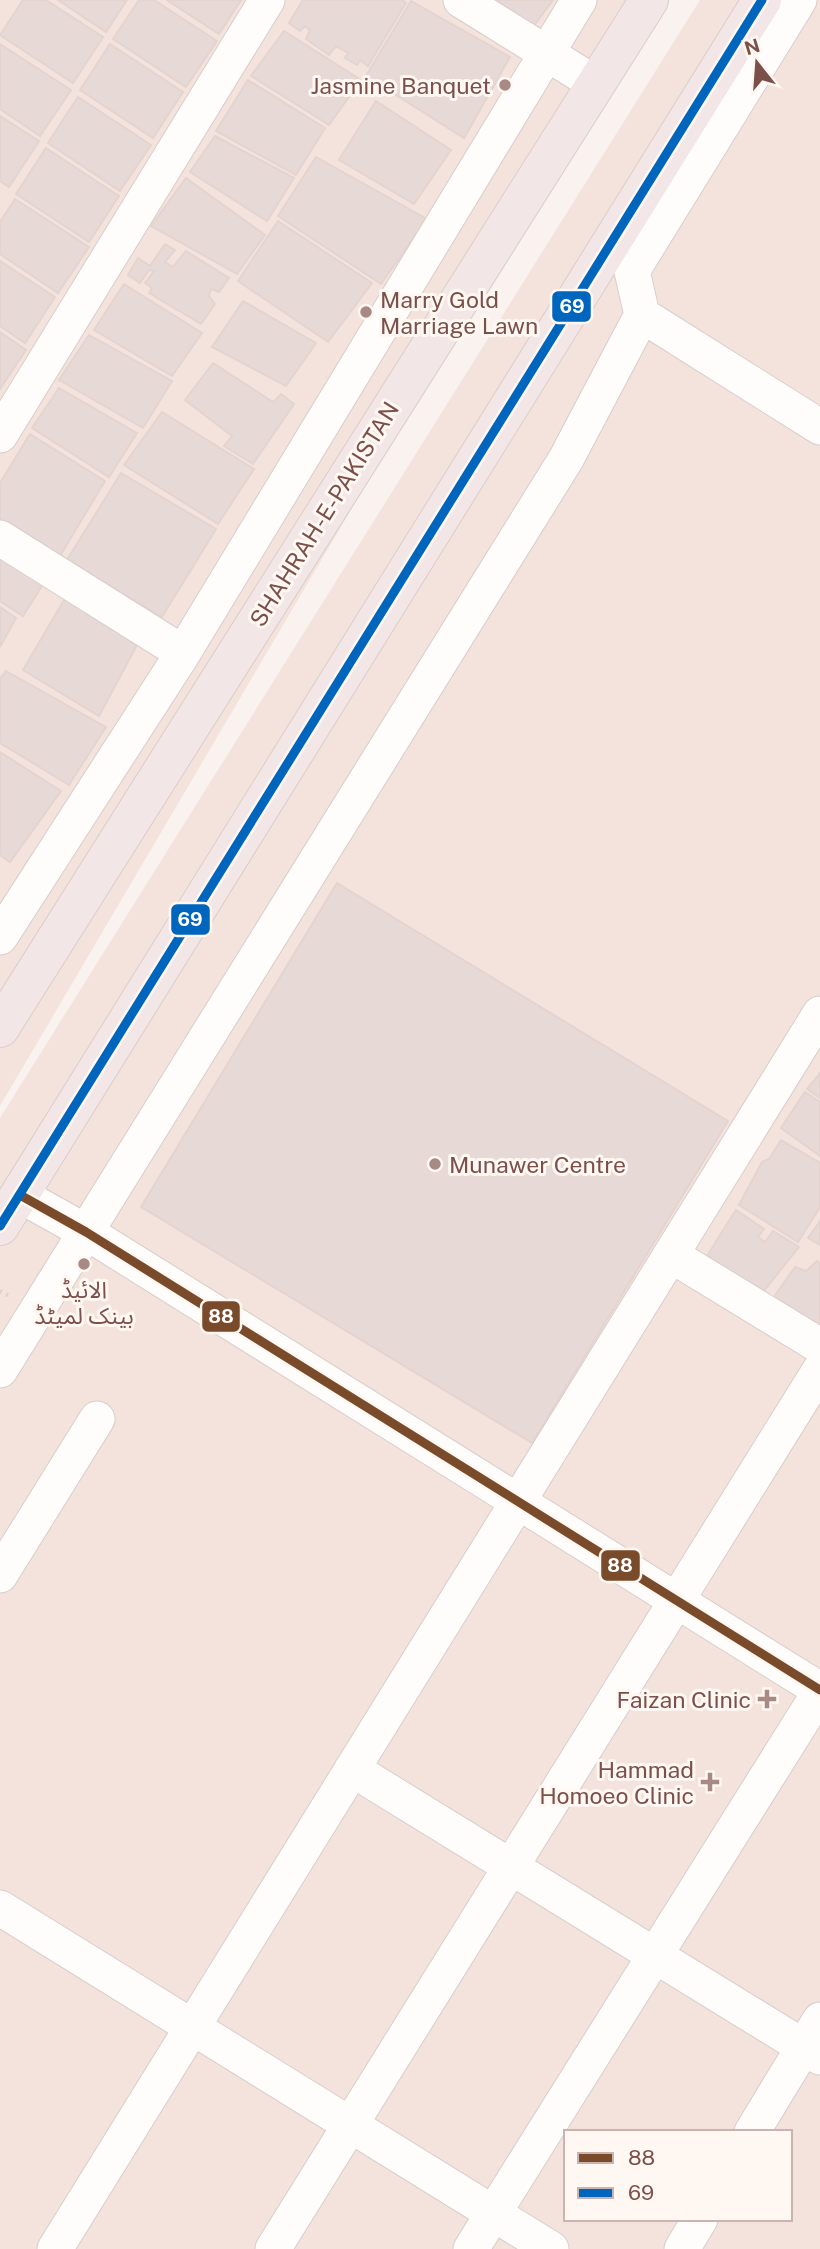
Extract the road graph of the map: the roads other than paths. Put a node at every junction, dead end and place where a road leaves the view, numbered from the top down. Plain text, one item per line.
1 (267, 0) edge
2 (461, 0) edge
3 (579, 0) edge
4 (649, 0) edge
5 (762, 0) edge
6 (799, 0) edge
7 (545, 54) junction
8 (596, 84) junction
9 (642, 315) junction
10 (820, 427) edge
11 (0, 435) edge
12 (0, 538) edge
13 (183, 653) junction
14 (0, 937) edge
15 (820, 1014) edge
16 (0, 1028) edge
17 (20, 1195) junction
18 (0, 1226) edge
19 (86, 1233) junction
20 (671, 1255) junction
21 (820, 1346) edge
22 (0, 1370) edge
23 (820, 1370) edge
24 (97, 1419) dead end
25 (517, 1501) junction
26 (0, 1575) edge
27 (677, 1601) junction
28 (820, 1691) edge
29 (352, 1769) junction
30 (512, 1867) junction
31 (0, 1908) edge
32 (654, 1955) junction
33 (193, 2028) junction
34 (815, 2041) edge
35 (351, 2125) junction
36 (753, 2130) edge
37 (493, 2214) junction
38 (699, 2221) edge
39 (55, 2249) edge
40 (273, 2249) edge
41 (471, 2249) edge
42 (551, 2249) edge
43 (682, 2249) edge

1 - 11 street
2 - 7 street
3 - 7 street
4 - 8 highway, SHAHRAH-E-PAKISTAN
5 - 17 highway
6 - 9 street
7 - 8 street
7 - 13 street
8 - 16 highway, SHAHRAH-E-PAKISTAN
9 - 10 street
9 - 19 street
12 - 13 street
13 - 14 street
15 - 20 street
17 - 18 highway
17 - 19 street
19 - 22 street
19 - 25 street
20 - 21 street
20 - 25 street
23 - 27 street
24 - 26 street
25 - 27 street
25 - 29 street
27 - 28 street
27 - 30 street
28 - 32 street
29 - 30 street
29 - 33 street
30 - 32 street
30 - 35 street
31 - 33 street
32 - 34 street
32 - 37 street
33 - 35 street
33 - 39 street
34 - 36 street
35 - 37 street
35 - 40 street
37 - 41 street
37 - 42 street
38 - 43 street

